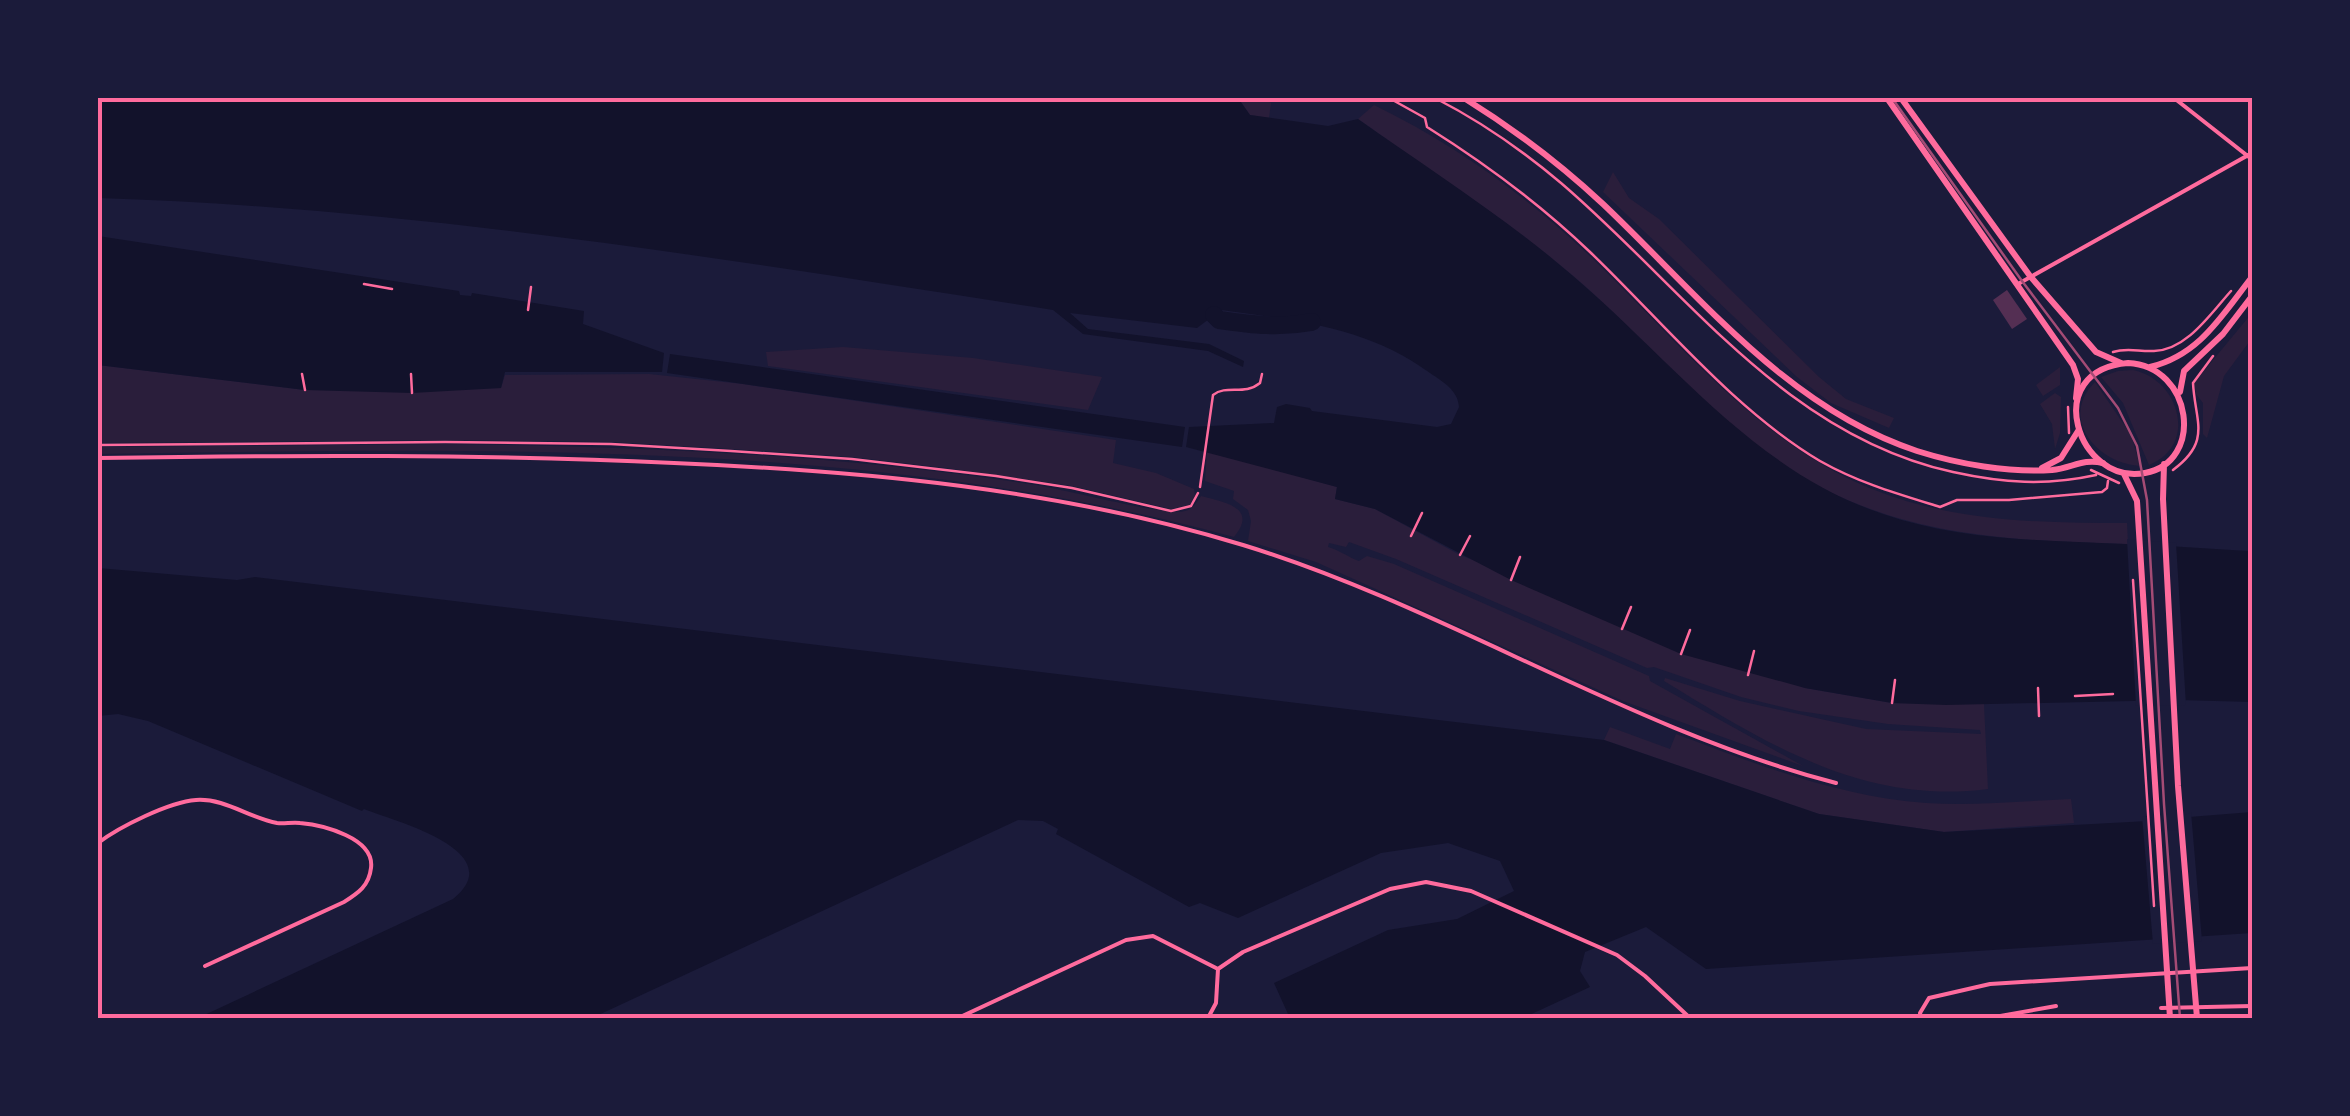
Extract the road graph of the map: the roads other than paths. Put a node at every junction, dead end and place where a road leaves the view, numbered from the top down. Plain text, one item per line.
1 (1464, 98) edge
2 (1886, 98) edge
3 (1901, 98) edge
4 (2174, 98) edge
5 (2251, 155) edge
6 (2030, 276) junction
7 (2252, 278) edge
8 (2018, 284) junction
9 (2252, 296) edge
10 (2121, 364) junction
11 (2149, 367) junction
12 (1262, 374) dead end
13 (2076, 398) junction
14 (2180, 398) junction
15 (2078, 431) junction
16 (98, 458) edge
17 (2104, 463) junction
18 (2164, 464) junction
19 (2039, 470) junction
20 (2124, 474) junction
21 (1200, 487) dead end
22 (1836, 783) dead end
23 (98, 843) edge
24 (205, 966) dead end
25 (2252, 968) edge
26 (1218, 969) junction
27 (2056, 1006) dead end
28 (2252, 1006) edge
29 (2165, 1008) junction
30 (2196, 1008) junction
31 (958, 1018) edge
32 (1208, 1018) edge
33 (1690, 1018) edge
34 (1921, 1018) edge
35 (1988, 1018) edge
36 (2170, 1018) edge
37 (2196, 1018) edge

1 - 19 main road
2 - 8 main road
3 - 6 main road
4 - 5 street
5 - 6 street
6 - 8 street
6 - 10 main road
7 - 11 main road
8 - 13 main road
9 - 14 main road
10 - 11 main road
10 - 13 main road
11 - 14 main road
12 - 21 lane
13 - 15 main road
14 - 18 main road
15 - 17 main road
15 - 19 main road
16 - 22 street
17 - 19 main road
17 - 20 main road
18 - 20 main road
18 - 30 main road
20 - 29 main road
23 - 24 street
25 - 34 street
26 - 31 street
26 - 32 street
26 - 33 street
27 - 35 street
28 - 30 street
29 - 30 street
29 - 36 main road
30 - 37 main road

